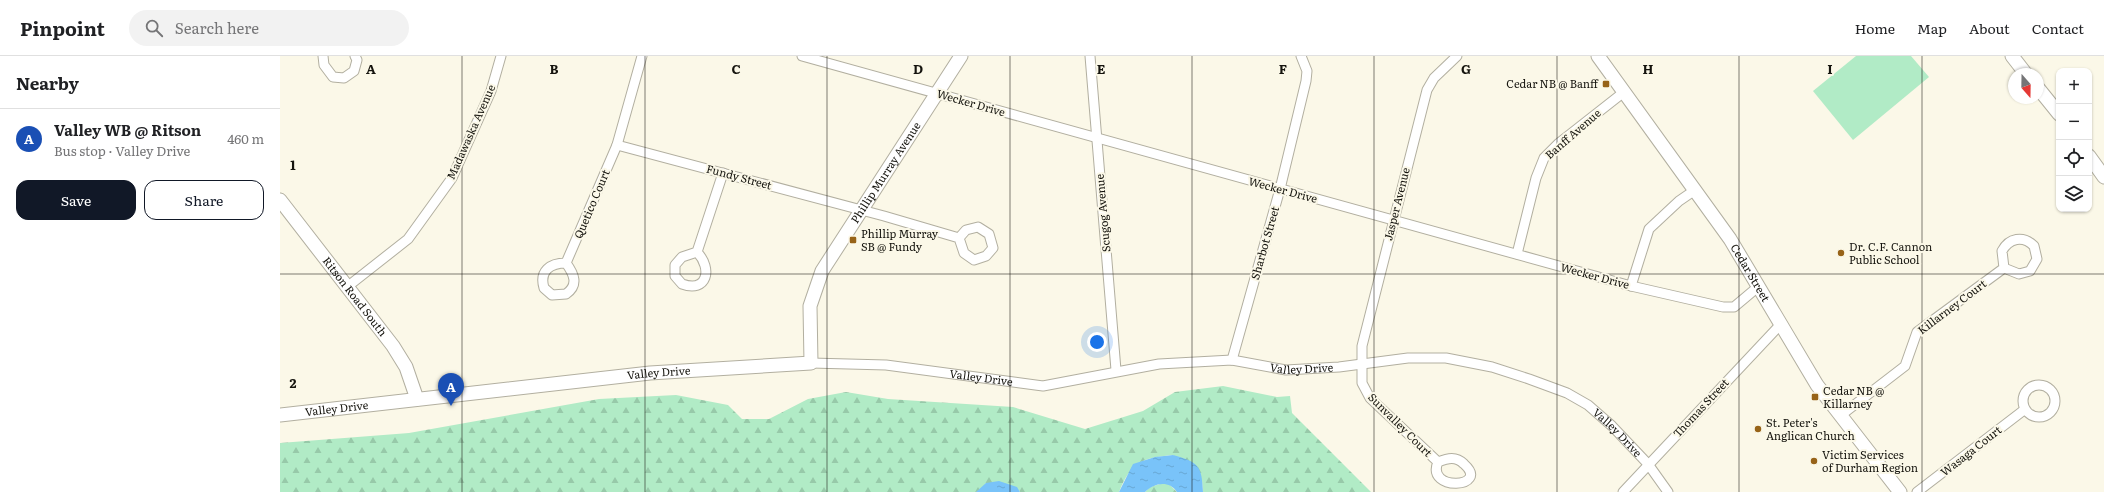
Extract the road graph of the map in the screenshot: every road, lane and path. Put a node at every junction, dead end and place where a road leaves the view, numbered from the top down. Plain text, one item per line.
1 (324, 56) edge
2 (355, 56) edge
3 (501, 56) edge
4 (642, 56) edge
5 (802, 56) edge
6 (961, 56) edge
7 (1090, 56) edge
8 (1301, 56) edge
9 (1598, 56) edge
10 (2012, 56) edge
11 (1455, 57) edge
12 (2021, 68) edge
13 (1624, 92) junction
14 (938, 93) junction
15 (2044, 95) edge
16 (2056, 110) edge
17 (1097, 138) junction
18 (617, 145) junction
19 (2092, 160) edge
20 (723, 173) junction
21 (2104, 177) edge
22 (1280, 189) junction
23 (1695, 190) junction
24 (280, 200) edge
25 (862, 210) junction
26 (1393, 219) junction
27 (959, 238) dead end
28 (697, 252) dead end
29 (1517, 254) junction
30 (566, 263) dead end
31 (2004, 268) dead end
32 (347, 286) junction
33 (1632, 286) junction
34 (1759, 286) junction
35 (1780, 325) junction
36 (1232, 360) junction
37 (811, 363) junction
38 (1361, 363) junction
39 (1116, 370) junction
40 (417, 399) junction
41 (2024, 410) dead end
42 (280, 415) edge
43 (1840, 416) junction
44 (1438, 462) dead end
45 (1648, 464) junction
46 (1623, 492) edge
47 (1668, 492) edge
48 (1900, 492) edge
49 (1917, 492) edge

1 - 2 street
3 - 32 street, Madawaska Avenue
4 - 18 street, Quetico Court
5 - 14 street, Wecker Drive
6 - 14 street, Phillip Murray Avenue
7 - 17 street, Scugog Avenue
8 - 22 street, Sharbot Street
9 - 13 street, Cedar Street
10 - 12 street
11 - 26 street, Jasper Avenue
13 - 23 street, Cedar Street
13 - 29 street, Banff Avenue
14 - 17 street, Wecker Drive
14 - 25 street, Phillip Murray Avenue
15 - 16 street
17 - 22 street, Wecker Drive
17 - 39 street, Scugog Avenue
18 - 20 street, Fundy Street
18 - 30 street, Quetico Court
19 - 21 street
20 - 25 street, Fundy Street
20 - 28 street
22 - 26 street, Wecker Drive
22 - 36 street, Sharbot Street
23 - 33 street
23 - 34 street, Cedar Street
24 - 32 street, Ritson Road South
25 - 27 street, Fundy Street
25 - 37 street, Phillip Murray Avenue
26 - 29 street, Wecker Drive
26 - 38 street, Jasper Avenue
29 - 33 street, Wecker Drive
31 - 43 street, Killarney Court
32 - 40 street, Ritson Road South
33 - 34 street, Wecker Drive
34 - 35 street, Cedar Street
35 - 43 street, Cedar Street
35 - 45 street, Thomas Street
36 - 38 street, Valley Drive
36 - 39 street, Valley Drive
37 - 39 street, Valley Drive
37 - 40 street, Valley Drive
38 - 44 street, Sunvalley Court
38 - 45 street, Valley Drive
40 - 42 street, Valley Drive
41 - 49 street, Wasaga Court
43 - 48 street, Cedar Street
45 - 46 street, Thomas Street
45 - 47 street, Valley Drive

